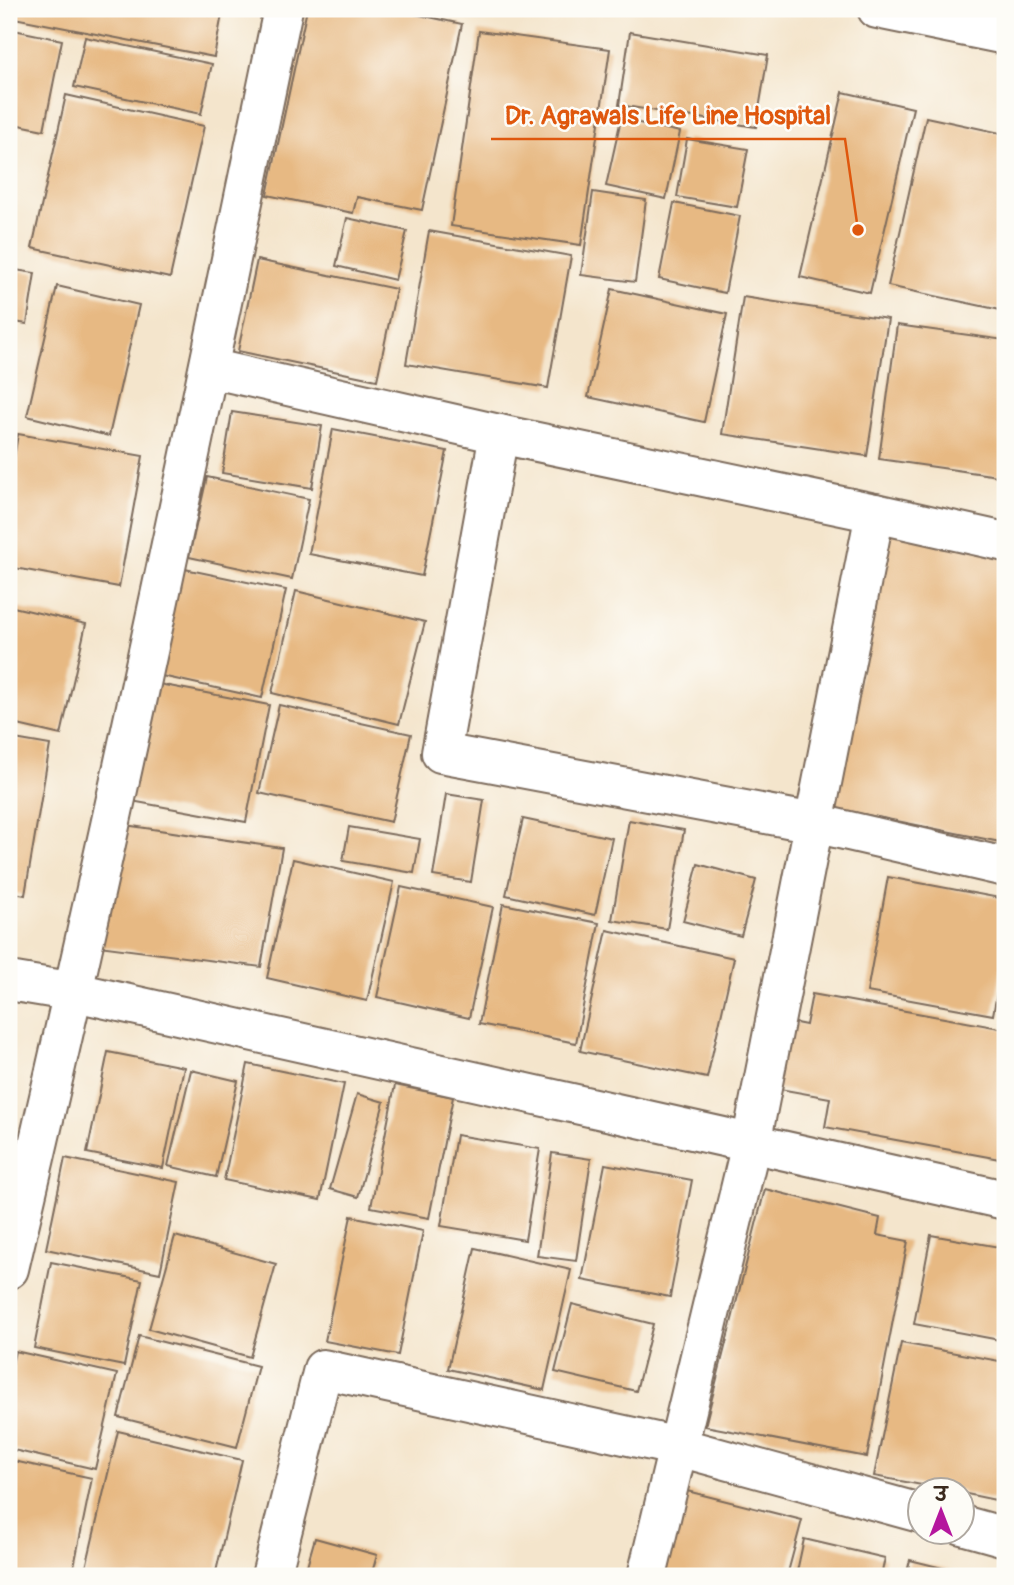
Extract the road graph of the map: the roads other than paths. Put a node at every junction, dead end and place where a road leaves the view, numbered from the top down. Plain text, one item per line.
1 (283, 9) edge
2 (877, 9) edge
3 (1005, 35) edge
4 (209, 368) junction
5 (499, 434) junction
6 (875, 513) junction
7 (1005, 542) edge
8 (814, 823) junction
9 (1005, 867) edge
10 (9, 981) edge
11 (75, 992) junction
12 (751, 1143) junction
13 (1005, 1200) edge
14 (9, 1269) edge
15 (679, 1447) junction
16 (906, 1509) edge
17 (976, 1529) edge
18 (1005, 1536) edge
19 (271, 1576) edge
20 (647, 1576) edge

1 - 4 street
2 - 3 street
4 - 5 street
4 - 11 street
5 - 6 street
5 - 8 street
6 - 7 street
6 - 8 street
8 - 9 street
8 - 12 street
10 - 11 street
11 - 12 street
11 - 14 street
12 - 13 street
12 - 15 street
15 - 16 street
15 - 19 street
15 - 20 street
17 - 18 street

